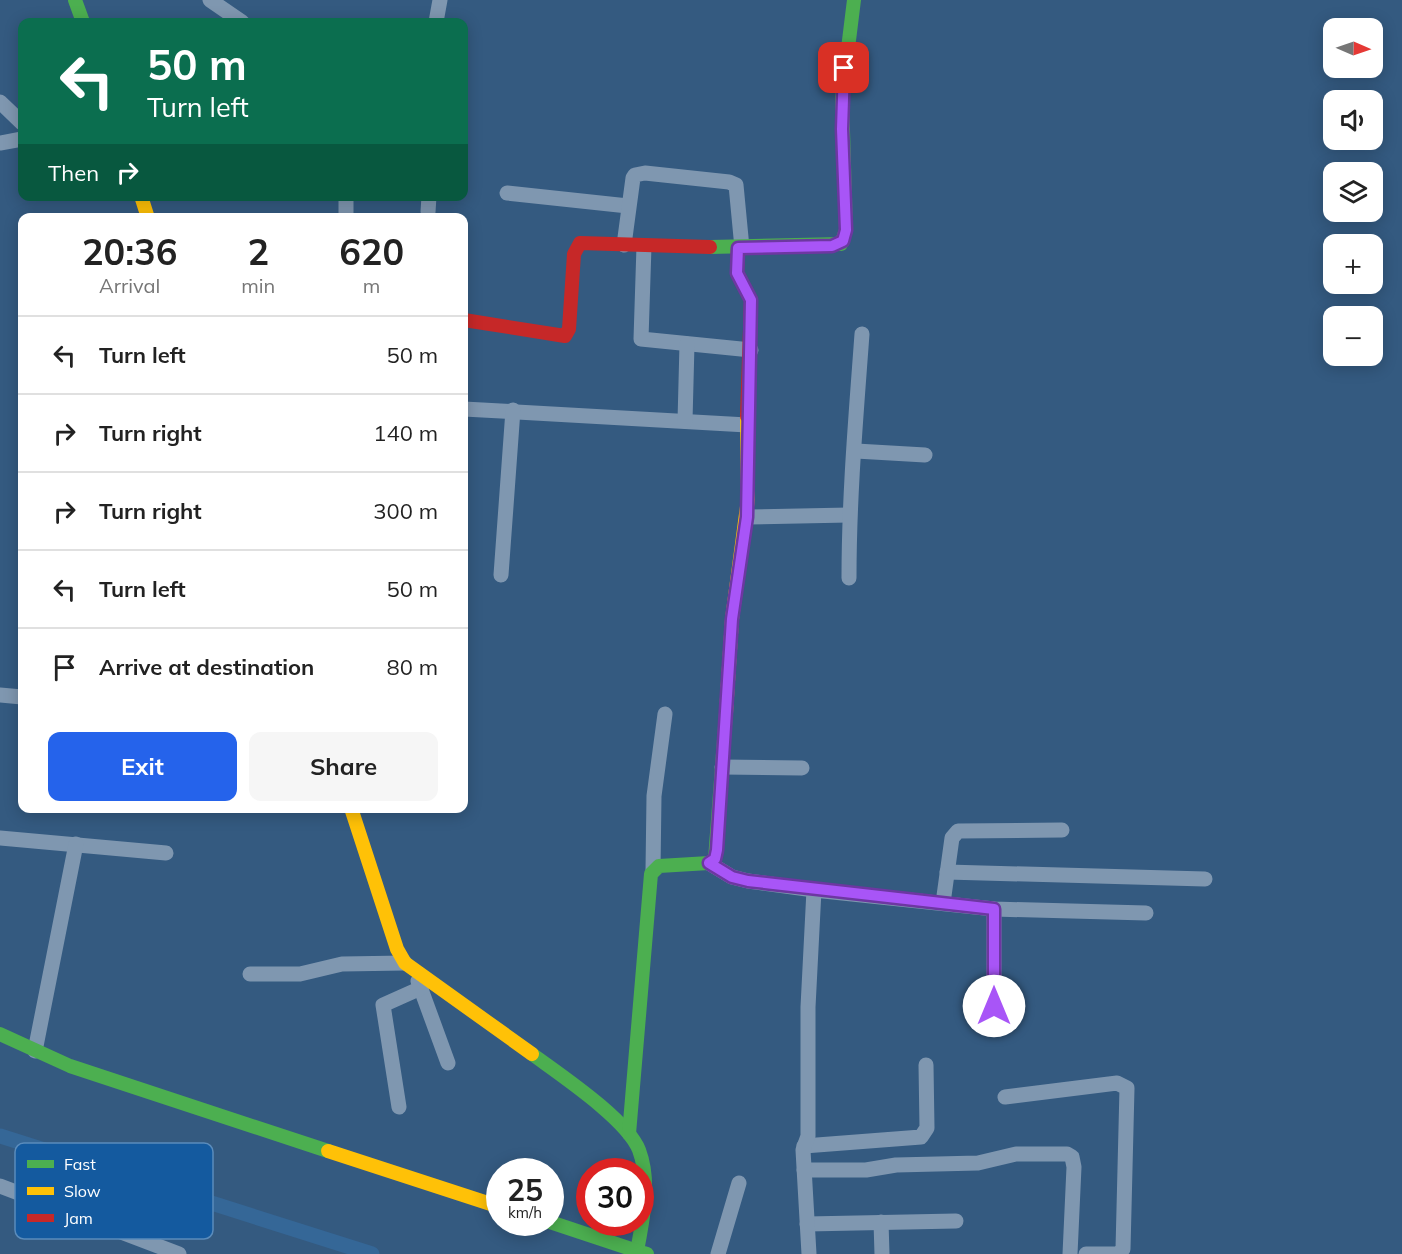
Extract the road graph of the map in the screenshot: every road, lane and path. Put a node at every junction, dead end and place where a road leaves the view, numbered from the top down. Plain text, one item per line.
1 (75, 0) edge
2 (210, 0) edge
3 (440, 0) edge
4 (854, 0) edge
5 (82, 18) edge
6 (236, 18) edge
7 (437, 18) edge
8 (0, 102) edge
9 (18, 119) edge
10 (18, 140) edge
11 (0, 143) edge
12 (507, 193) dead end
13 (628, 206) junction
14 (624, 245) junction
15 (644, 246) junction
16 (740, 248) junction
17 (468, 321) edge
18 (862, 334) dead end
19 (687, 344) junction
20 (751, 350) junction
21 (468, 409) edge
22 (513, 410) junction
23 (685, 421) junction
24 (747, 425) junction
25 (856, 452) junction
26 (925, 455) dead end
27 (849, 515) junction
28 (747, 517) junction
29 (501, 575) dead end
30 (849, 578) dead end
31 (18, 698) edge
32 (0, 700) edge
33 (665, 714) dead end
34 (722, 767) junction
35 (802, 768) dead end
36 (353, 813) edge
37 (1062, 830) dead end
38 (0, 838) edge
39 (76, 844) junction
40 (166, 853) dead end
41 (709, 863) junction
42 (653, 870) junction
43 (947, 872) junction
44 (1205, 879) dead end
45 (814, 890) junction
46 (943, 903) junction
47 (994, 909) junction
48 (1146, 913) dead end
49 (410, 968) junction
50 (250, 974) dead end
51 (421, 988) junction
52 (994, 1006) dead end
53 (0, 1034) edge
54 (35, 1051) junction
55 (448, 1063) dead end
56 (926, 1065) dead end
57 (1005, 1096) dead end
58 (399, 1107) dead end
59 (629, 1134) junction
60 (804, 1146) junction
61 (804, 1170) junction
62 (739, 1183) dead end
63 (0, 1186) edge
64 (15, 1192) edge
65 (486, 1202) edge
66 (956, 1221) dead end
67 (881, 1222) junction
68 (807, 1224) junction
69 (564, 1227) edge
70 (140, 1239) edge
71 (640, 1253) edge
72 (179, 1254) edge
73 (718, 1254) edge
74 (809, 1254) edge
75 (882, 1254) edge
76 (1070, 1254) edge
77 (1086, 1254) edge

1 - 5 main road
2 - 6 street
3 - 7 street
4 - 16 main road
8 - 9 street
10 - 11 street
12 - 13 street
13 - 14 street
13 - 16 street
14 - 15 main road
14 - 17 main road
15 - 16 main road
15 - 19 street
16 - 20 main road
18 - 25 street
19 - 20 street
19 - 23 street
20 - 24 main road
21 - 22 street
22 - 23 street
22 - 29 street
23 - 24 street
24 - 28 main road
25 - 26 street
25 - 27 street
27 - 28 street
27 - 30 street
28 - 34 main road
31 - 32 street
33 - 42 street
34 - 35 street
34 - 41 main road
36 - 49 main road
37 - 43 street
38 - 39 street
39 - 40 street
39 - 54 street
41 - 42 main road
41 - 45 street
42 - 59 main road
43 - 44 street
43 - 46 street
45 - 46 street
45 - 60 street
46 - 47 street
47 - 48 street
47 - 52 street
49 - 50 street
49 - 51 street
49 - 59 main road
51 - 55 street
51 - 58 street
53 - 54 main road
54 - 65 main road
56 - 60 street
57 - 77 street
59 - 71 main road
60 - 61 street
61 - 68 street
61 - 76 street
62 - 73 street
63 - 64 street
66 - 67 street
67 - 68 street
67 - 75 street
68 - 74 street
69 - 71 main road
70 - 72 street

